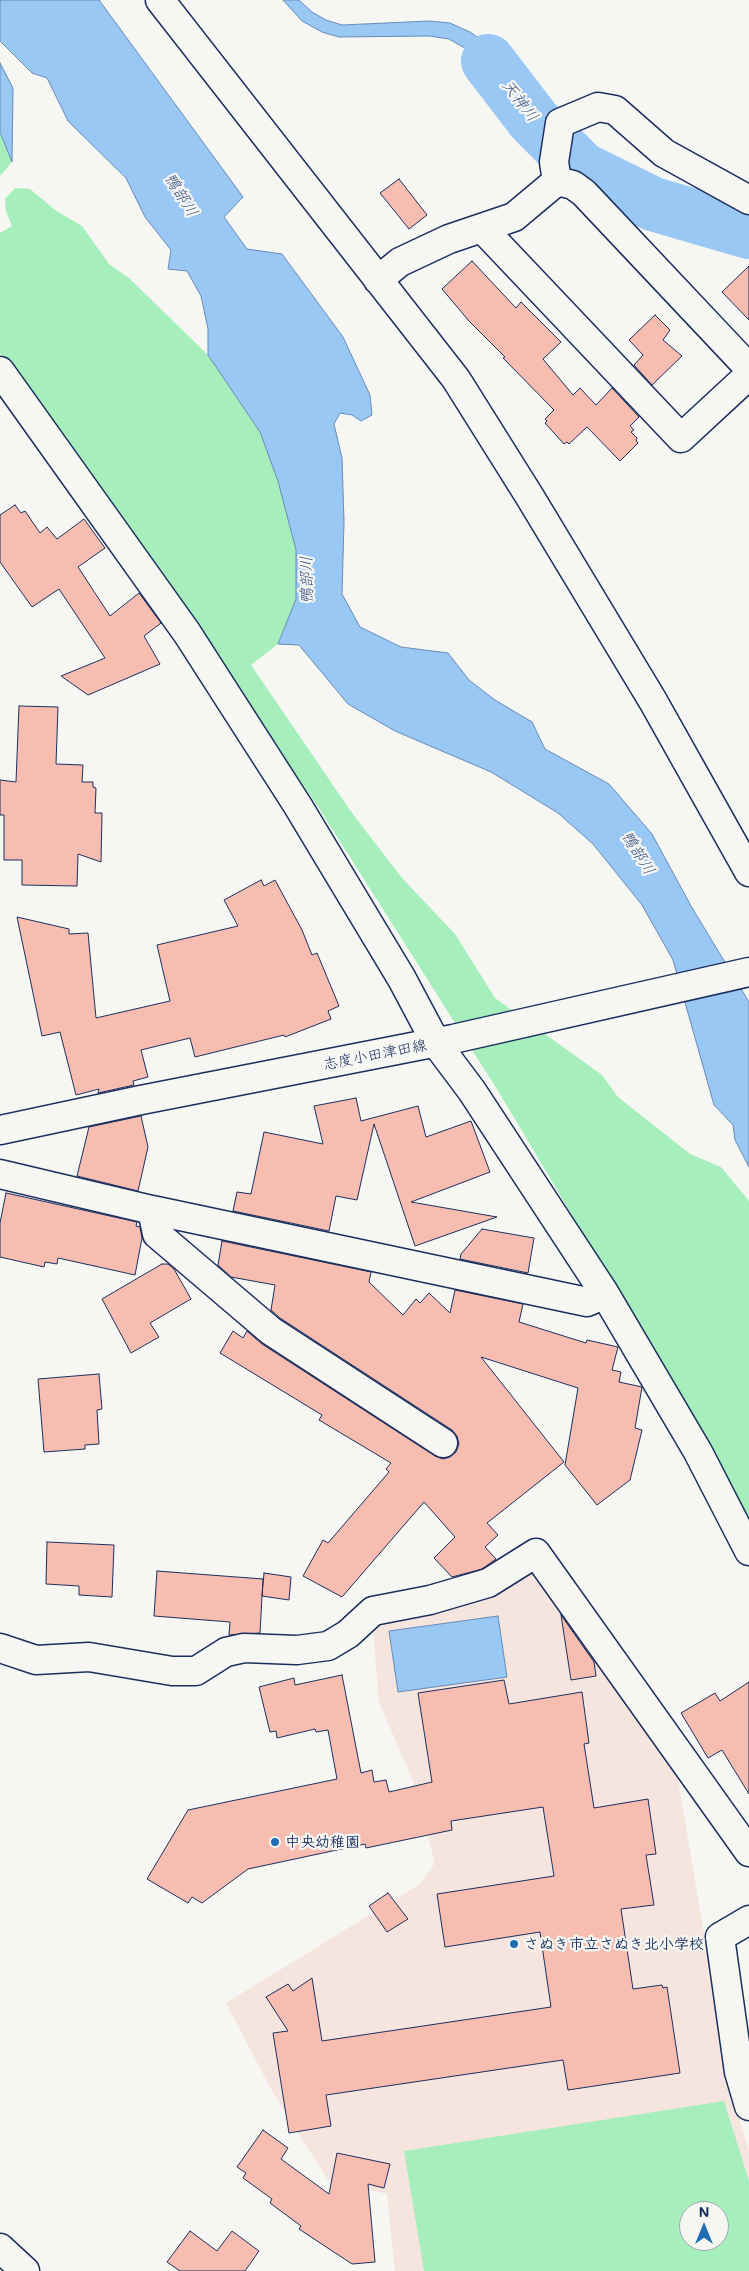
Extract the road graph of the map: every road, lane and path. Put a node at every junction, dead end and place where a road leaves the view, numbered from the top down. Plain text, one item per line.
1 (160, 0) edge
2 (551, 181) junction
3 (749, 200) edge
4 (482, 228) junction
5 (378, 280) junction
6 (1, 375) edge
7 (744, 378) edge
8 (749, 872) edge
9 (749, 972) edge
10 (445, 1041) junction
11 (0, 1130) edge
12 (0, 1174) edge
13 (152, 1210) junction
14 (605, 1294) junction
15 (443, 1443) dead end
16 (749, 1550) edge
17 (0, 1648) edge
18 (749, 1852) edge
19 (749, 1920) edge
20 (749, 2106) edge
21 (0, 2248) edge
22 (24, 2271) edge

1 - 5 street
2 - 3 street
2 - 4 street
2 - 7 street
4 - 5 street
4 - 7 street
5 - 8 street
6 - 10 street
9 - 10 street, 志度小田津田線
10 - 11 street, 志度小田津田線
10 - 14 street
12 - 13 street
13 - 14 street
13 - 15 street
14 - 16 street
17 - 18 street
19 - 20 street
21 - 22 street

